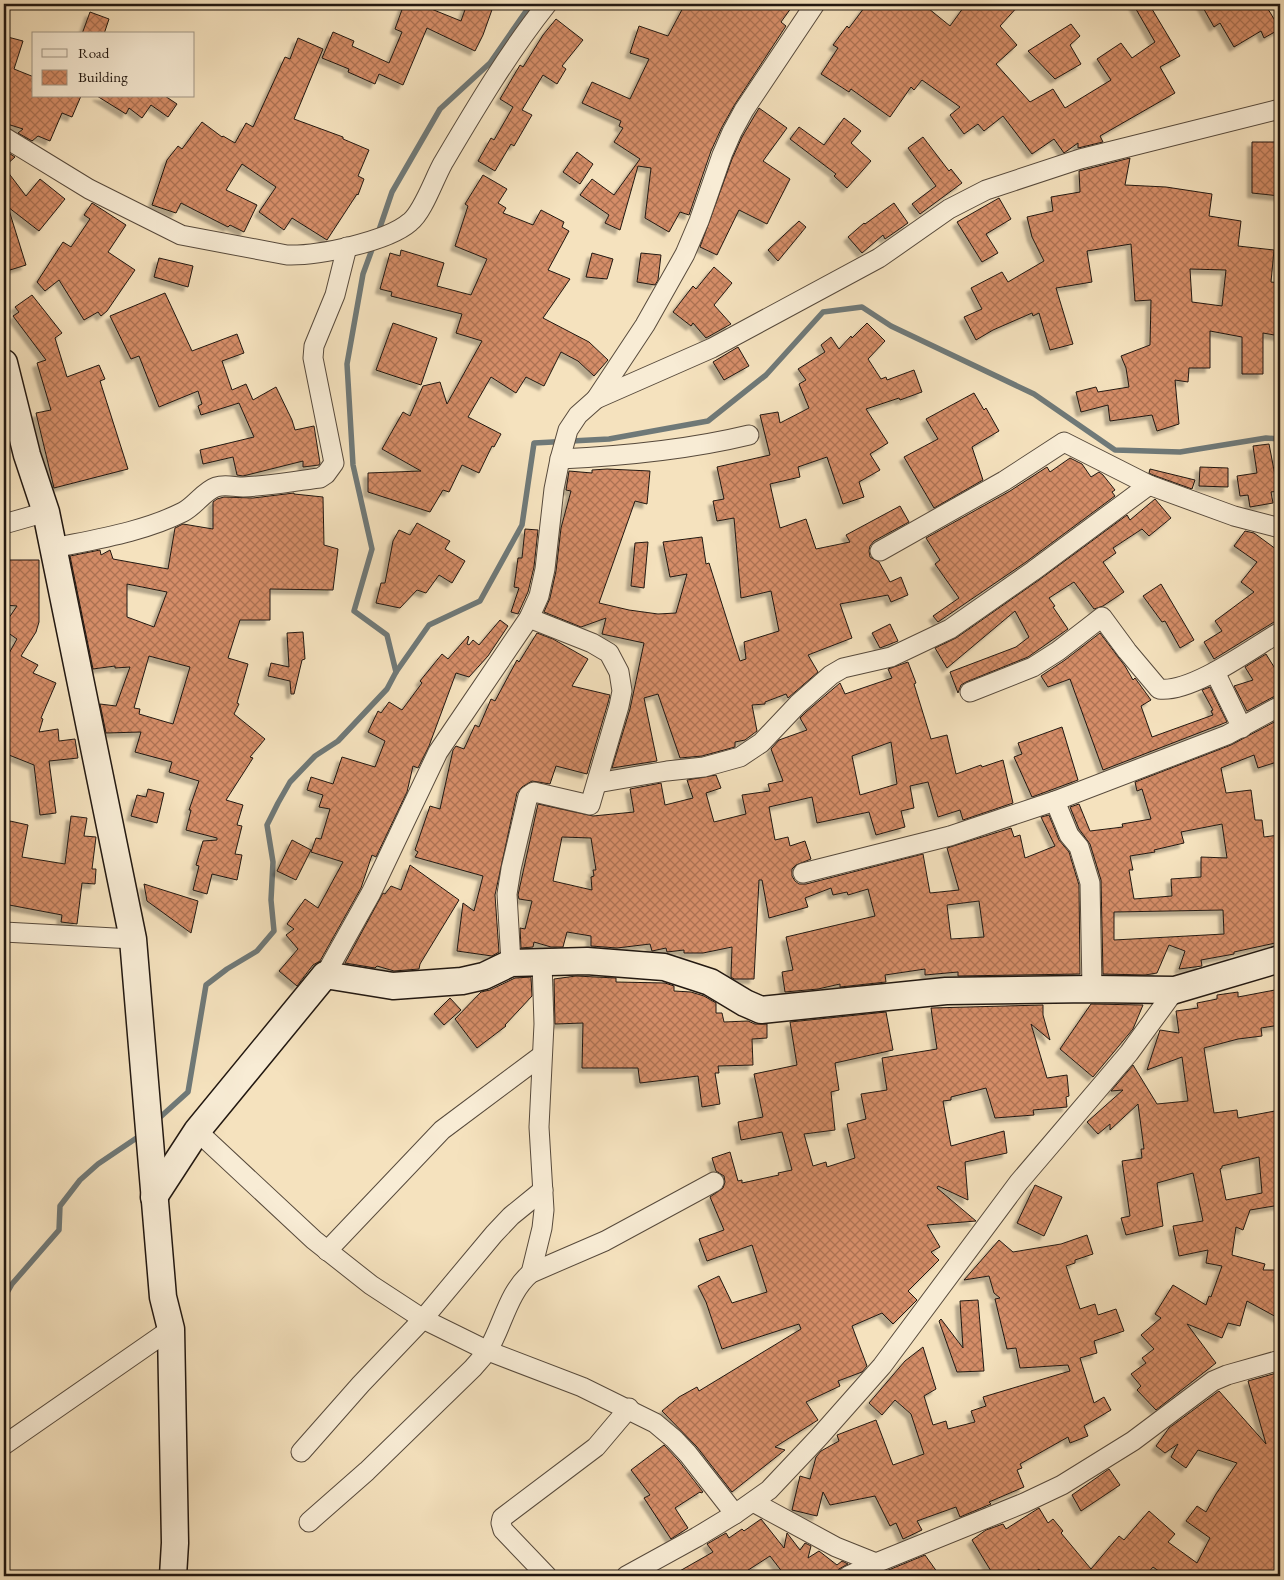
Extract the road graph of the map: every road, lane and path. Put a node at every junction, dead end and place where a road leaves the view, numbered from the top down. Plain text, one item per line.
1 (547, 4) edge
2 (814, 4) edge
3 (1280, 109) edge
4 (4, 137) edge
5 (347, 247) junction
6 (4, 363) edge
7 (596, 399) junction
8 (749, 435) dead end
9 (560, 457) junction
10 (1149, 485) junction
11 (46, 512) junction
12 (4, 524) edge
13 (1280, 528) edge
14 (54, 548) junction
15 (880, 551) dead end
16 (529, 618) junction
17 (1280, 632) edge
18 (1215, 672) junction
19 (970, 692) dead end
20 (1280, 706) edge
21 (1242, 728) junction
22 (597, 783) junction
23 (1055, 801) junction
24 (803, 873) dead end
25 (4, 932) edge
26 (134, 939) junction
27 (1280, 959) edge
28 (542, 962) junction
29 (511, 963) junction
30 (325, 975) junction
31 (1092, 989) junction
32 (1175, 990) junction
33 (541, 1056) junction
34 (197, 1132) junction
35 (714, 1182) dead end
36 (544, 1190) junction
37 (154, 1198) junction
38 (327, 1251) junction
39 (531, 1273) junction
40 (423, 1319) junction
41 (170, 1329) junction
42 (488, 1351) junction
43 (1280, 1360) edge
44 (629, 1408) junction
45 (4, 1445) edge
46 (301, 1452) dead end
47 (752, 1502) junction
48 (735, 1514) junction
49 (308, 1522) dead end
50 (882, 1567) edge
51 (173, 1576) edge
52 (547, 1576) edge
53 (626, 1576) edge
54 (848, 1576) edge

1 - 5 street
2 - 7 street
3 - 7 street
4 - 5 street
5 - 14 street
6 - 11 street
7 - 9 street
8 - 9 street
9 - 16 street
10 - 13 street
10 - 15 street
10 - 22 street
11 - 12 street
11 - 14 street
14 - 26 street
16 - 22 street
16 - 30 street
17 - 18 street
18 - 19 street
18 - 21 street
20 - 21 street
21 - 23 street
22 - 29 street
23 - 24 street
23 - 31 street
25 - 26 street
26 - 37 street
27 - 32 street
28 - 29 street
28 - 31 street
28 - 33 street
29 - 30 street
30 - 34 street
31 - 32 street
32 - 47 street
33 - 36 street
33 - 38 street
34 - 37 street
34 - 38 street
35 - 39 street
36 - 39 street
36 - 40 street
37 - 41 street
38 - 40 street
39 - 42 street
40 - 42 street
40 - 46 street
41 - 45 street
41 - 51 street
42 - 44 street
42 - 49 street
43 - 50 street
44 - 48 street
44 - 52 street
47 - 48 street
47 - 50 street
48 - 53 street
50 - 54 street

